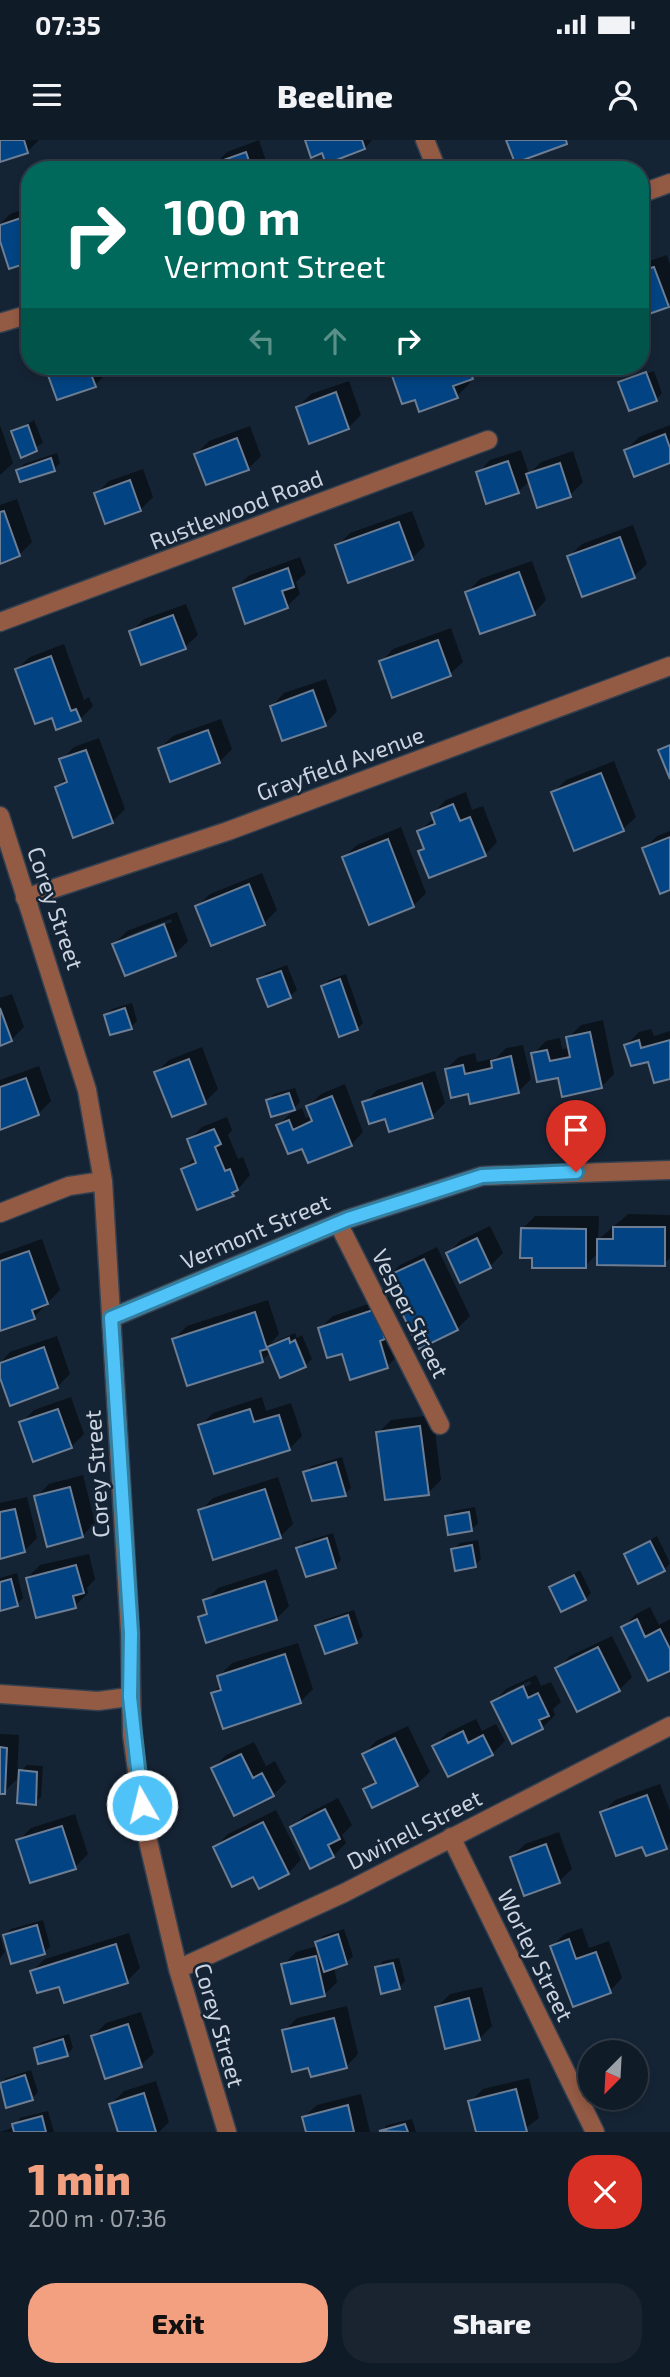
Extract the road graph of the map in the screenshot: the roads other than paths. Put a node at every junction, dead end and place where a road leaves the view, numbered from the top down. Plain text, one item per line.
1 (425, 140) edge
2 (433, 161) edge
3 (670, 183) edge
4 (649, 191) edge
5 (21, 317) edge
6 (0, 323) edge
7 (488, 440) dead end
8 (0, 622) edge
9 (670, 666) edge
10 (0, 816) edge
11 (25, 898) junction
12 (670, 1170) edge
13 (103, 1181) junction
14 (0, 1213) edge
15 (338, 1223) junction
16 (111, 1318) junction
17 (440, 1425) dead end
18 (0, 1694) edge
19 (130, 1697) junction
20 (670, 1726) edge
21 (451, 1837) junction
22 (178, 1969) junction
23 (227, 2132) edge
24 (595, 2132) edge

1 - 2 street
3 - 4 street
5 - 6 street
7 - 8 street, Rustlewood Road
9 - 11 street, Grayfield Avenue
10 - 11 street, Corey Street
11 - 13 street, Corey Street
12 - 15 street, Vermont Street
13 - 14 street
13 - 16 street, Corey Street
15 - 16 street, Vermont Street
15 - 17 street, Vesper Street
16 - 19 street, Corey Street
18 - 19 street
19 - 22 street, Corey Street
20 - 21 street, Dwinell Street
21 - 22 street, Dwinell Street
21 - 24 street, Worley Street
22 - 23 street, Corey Street

